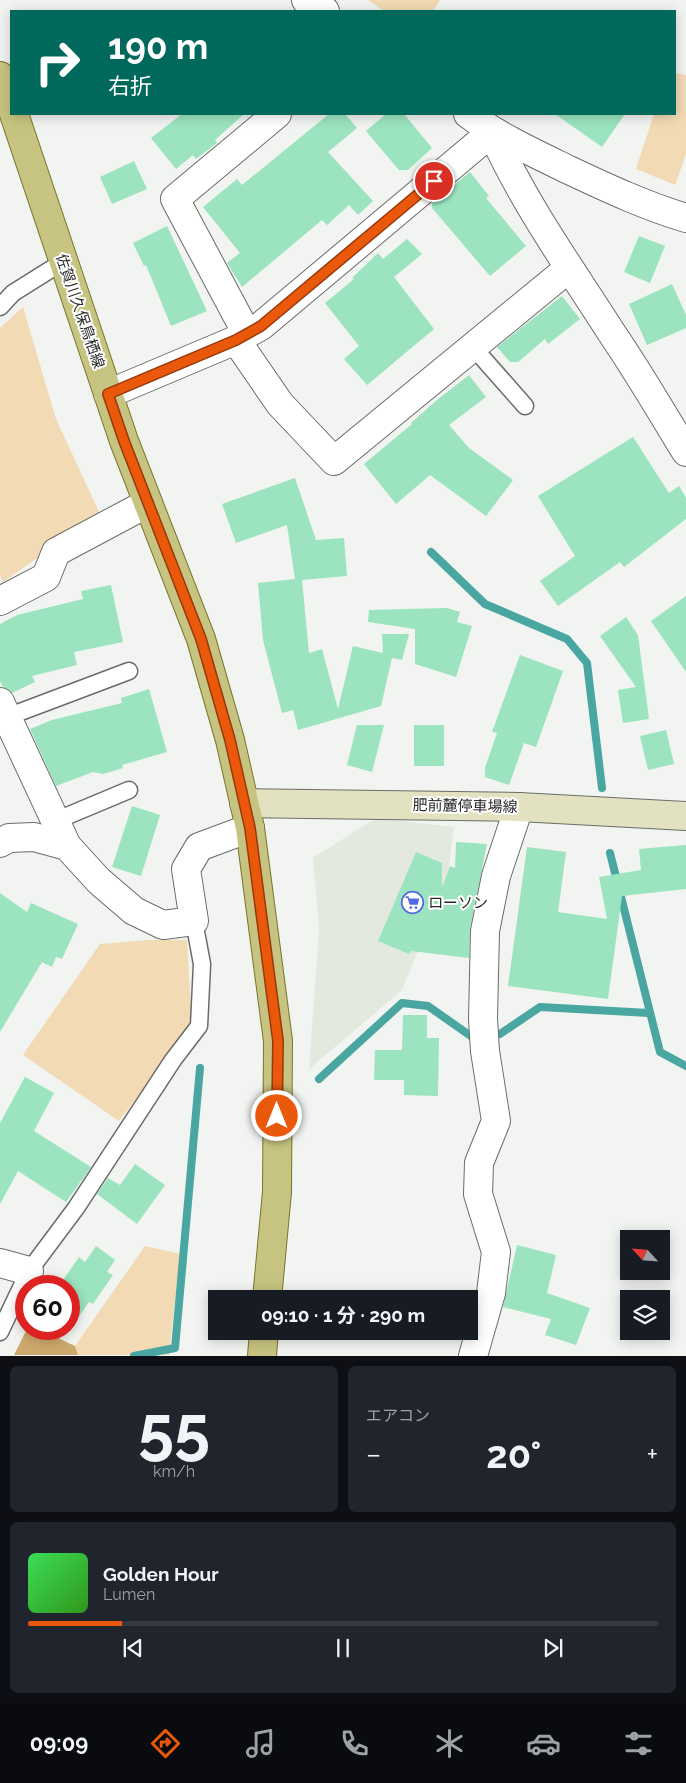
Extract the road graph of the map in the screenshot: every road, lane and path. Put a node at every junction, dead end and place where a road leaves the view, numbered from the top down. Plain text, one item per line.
1 (306, 0) edge
2 (323, 10) edge
3 (0, 76) edge
4 (10, 102) edge
5 (14, 115) edge
6 (276, 115) edge
7 (469, 115) edge
8 (492, 132) junction
9 (686, 218) edge
10 (64, 261) junction
11 (569, 268) junction
12 (0, 307) edge
13 (242, 337) junction
14 (473, 347) junction
15 (108, 394) junction
16 (525, 406) dead end
17 (686, 452) edge
18 (148, 502) junction
19 (0, 601) edge
20 (129, 671) dead end
21 (3, 709) edge
22 (129, 790) dead end
23 (519, 807) junction
24 (247, 816) junction
25 (686, 816) edge
26 (55, 821) junction
27 (0, 843) edge
28 (67, 846) junction
29 (194, 921) junction
30 (0, 1263) edge
31 (28, 1271) junction
32 (268, 1290) edge
33 (0, 1332) edge
34 (263, 1340) edge
35 (262, 1356) edge
36 (473, 1356) edge

1 - 2 street
3 - 4 main road
5 - 10 main road, 佐賀川久保鳥栖線
6 - 13 street
7 - 8 street
8 - 9 street
8 - 11 street
8 - 13 street
10 - 12 lane
10 - 15 main road, 佐賀川久保鳥栖線
11 - 14 street
11 - 17 street
13 - 14 street
13 - 15 street
14 - 16 lane
15 - 18 main road, 佐賀川久保鳥栖線
18 - 19 street
18 - 24 main road, 佐賀川久保鳥栖線
20 - 21 lane
21 - 26 street
22 - 26 lane
23 - 24 main road, 肥前麓停車場線
23 - 25 main road, 肥前麓停車場線
23 - 36 street
24 - 29 street
24 - 32 main road, 佐賀川久保鳥栖線
26 - 28 street
27 - 28 street
28 - 29 street
29 - 31 lane
30 - 31 street
31 - 33 lane
34 - 35 main road

